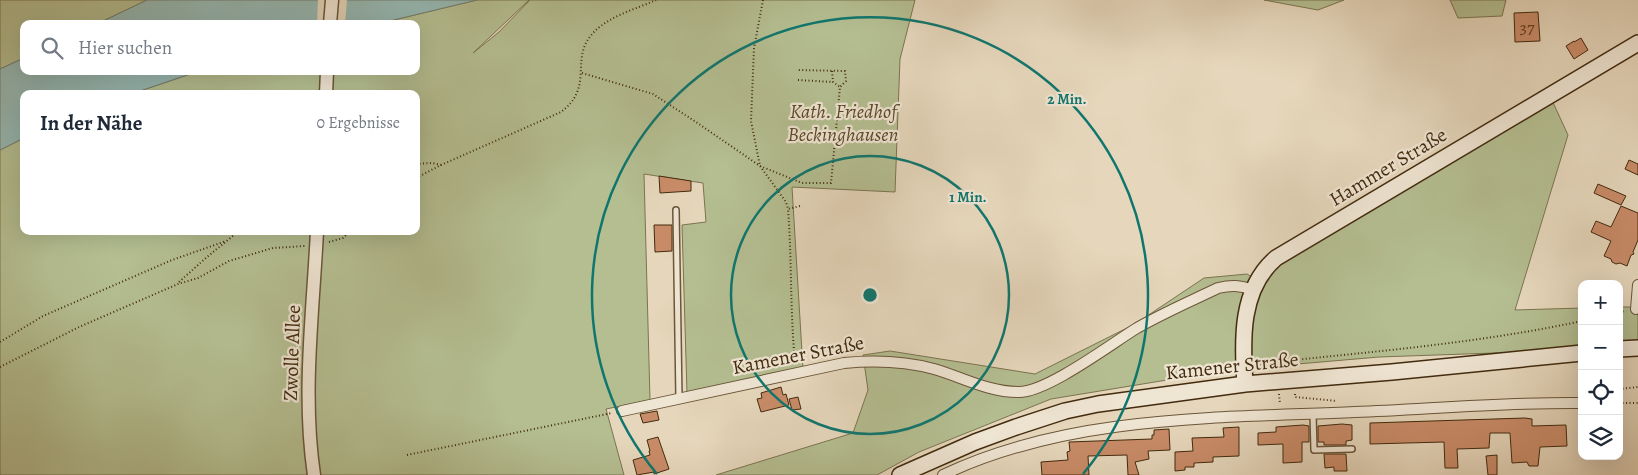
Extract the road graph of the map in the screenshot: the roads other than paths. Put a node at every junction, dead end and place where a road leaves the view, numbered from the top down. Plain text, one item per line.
1 (332, 0) edge
2 (330, 20) edge
3 (1638, 43) edge
4 (327, 75) edge
5 (326, 90) edge
6 (676, 210) dead end
7 (317, 235) edge
8 (1638, 285) edge
9 (1252, 290) junction
10 (1637, 309) edge
11 (1638, 348) edge
12 (1623, 349) edge
13 (1578, 353) edge
14 (1245, 384) junction
15 (679, 399) junction
16 (1578, 403) edge
17 (622, 411) road end
18 (1313, 414) junction
19 (1352, 449) dead end
20 (314, 475) edge
21 (900, 475) edge
22 (943, 475) edge

1 - 2 street
3 - 9 main road, Hammer Straße
4 - 5 street
6 - 15 lane
7 - 20 street, Zwolle Allee
8 - 10 street
9 - 14 main road, Hammer Straße
9 - 15 street, Kamener Straße
11 - 12 main road
13 - 14 main road, Kamener Straße
14 - 21 main road, Kamener Straße
15 - 17 street, Kamener Straße
16 - 18 street
18 - 19 lane
18 - 22 street

